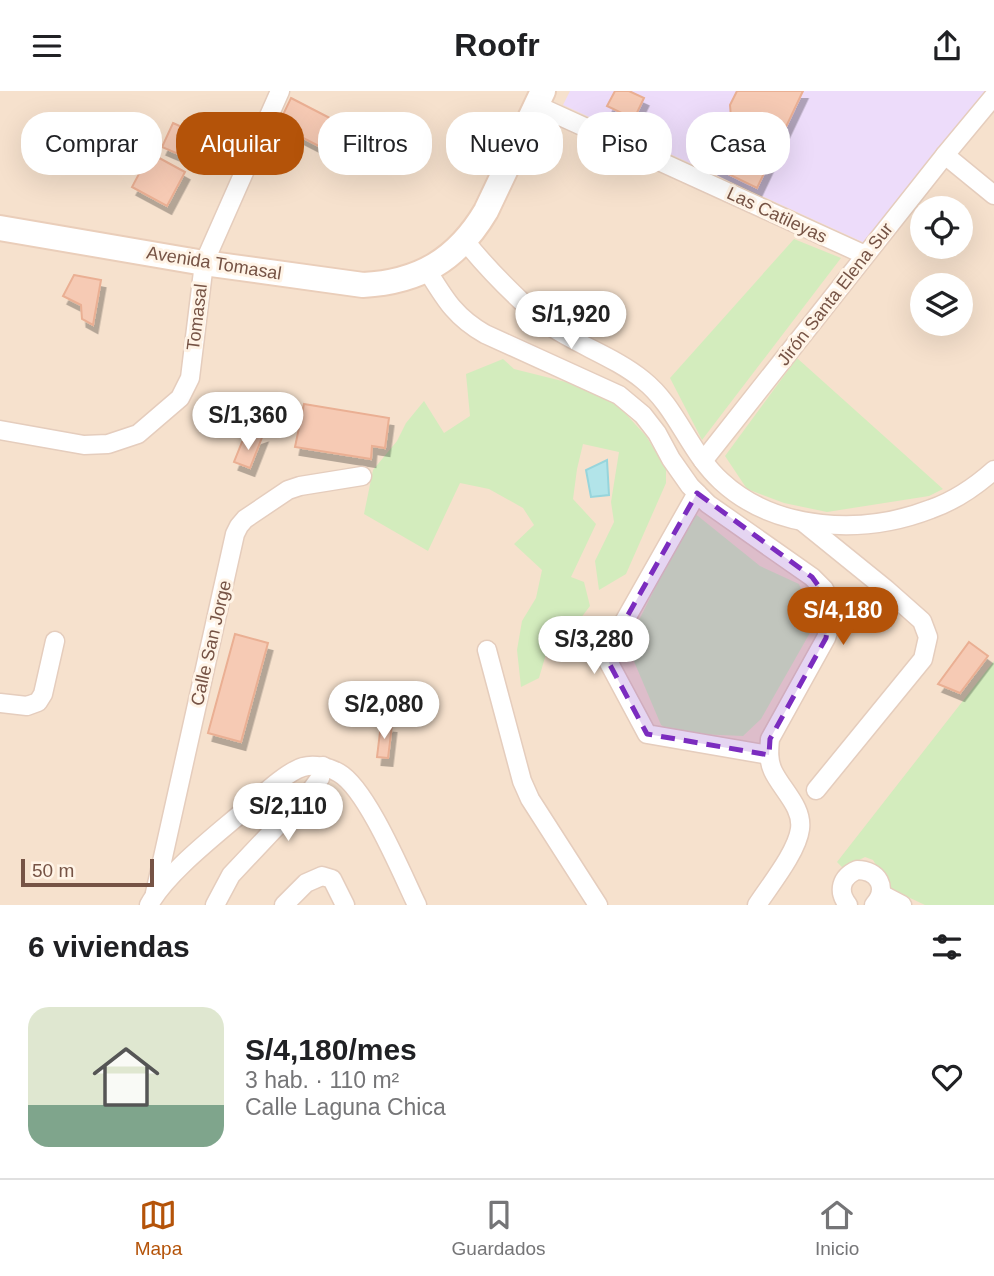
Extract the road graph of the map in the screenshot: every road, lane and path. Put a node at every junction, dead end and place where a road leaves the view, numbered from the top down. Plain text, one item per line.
1 (281, 91) edge
2 (994, 96) edge
3 (539, 98) edge
4 (945, 155) junction
5 (994, 195) edge
6 (0, 228) edge
7 (464, 241) junction
8 (865, 255) junction
9 (204, 263) junction
10 (427, 270) junction
11 (0, 430) edge
12 (703, 461) junction
13 (994, 470) edge
14 (362, 476) dead end
15 (697, 493) junction
16 (803, 522) junction
17 (55, 642) dead end
18 (487, 650) dead end
19 (0, 703) edge
20 (769, 755) junction
21 (323, 766) junction
22 (816, 790) dead end
23 (152, 899) edge
24 (877, 900) edge
25 (215, 905) edge
26 (285, 905) edge
27 (345, 905) edge
28 (417, 905) edge
29 (598, 905) edge
30 (757, 905) edge
31 (848, 905) edge
32 (902, 905) edge

1 - 9 street, Tomasal
2 - 4 street, Jirón Santa Elena Sur
3 - 7 street, Avenida Tomasal
3 - 8 street, Las Catileyas
4 - 5 street
4 - 8 street, Jirón Santa Elena Sur
6 - 9 street, Avenida Tomasal
7 - 10 street, Avenida Tomasal
7 - 12 street
8 - 12 street, Jirón Santa Elena Sur
9 - 10 street, Avenida Tomasal
9 - 11 street, Tomasal
10 - 15 street
12 - 16 street
13 - 16 street
14 - 23 street, Calle San Jorge
15 - 20 street
15 - 20 street
16 - 22 street
17 - 19 street
18 - 29 street
20 - 30 street
21 - 23 street
21 - 25 street
21 - 28 street
24 - 31 street
24 - 32 street
26 - 27 street

